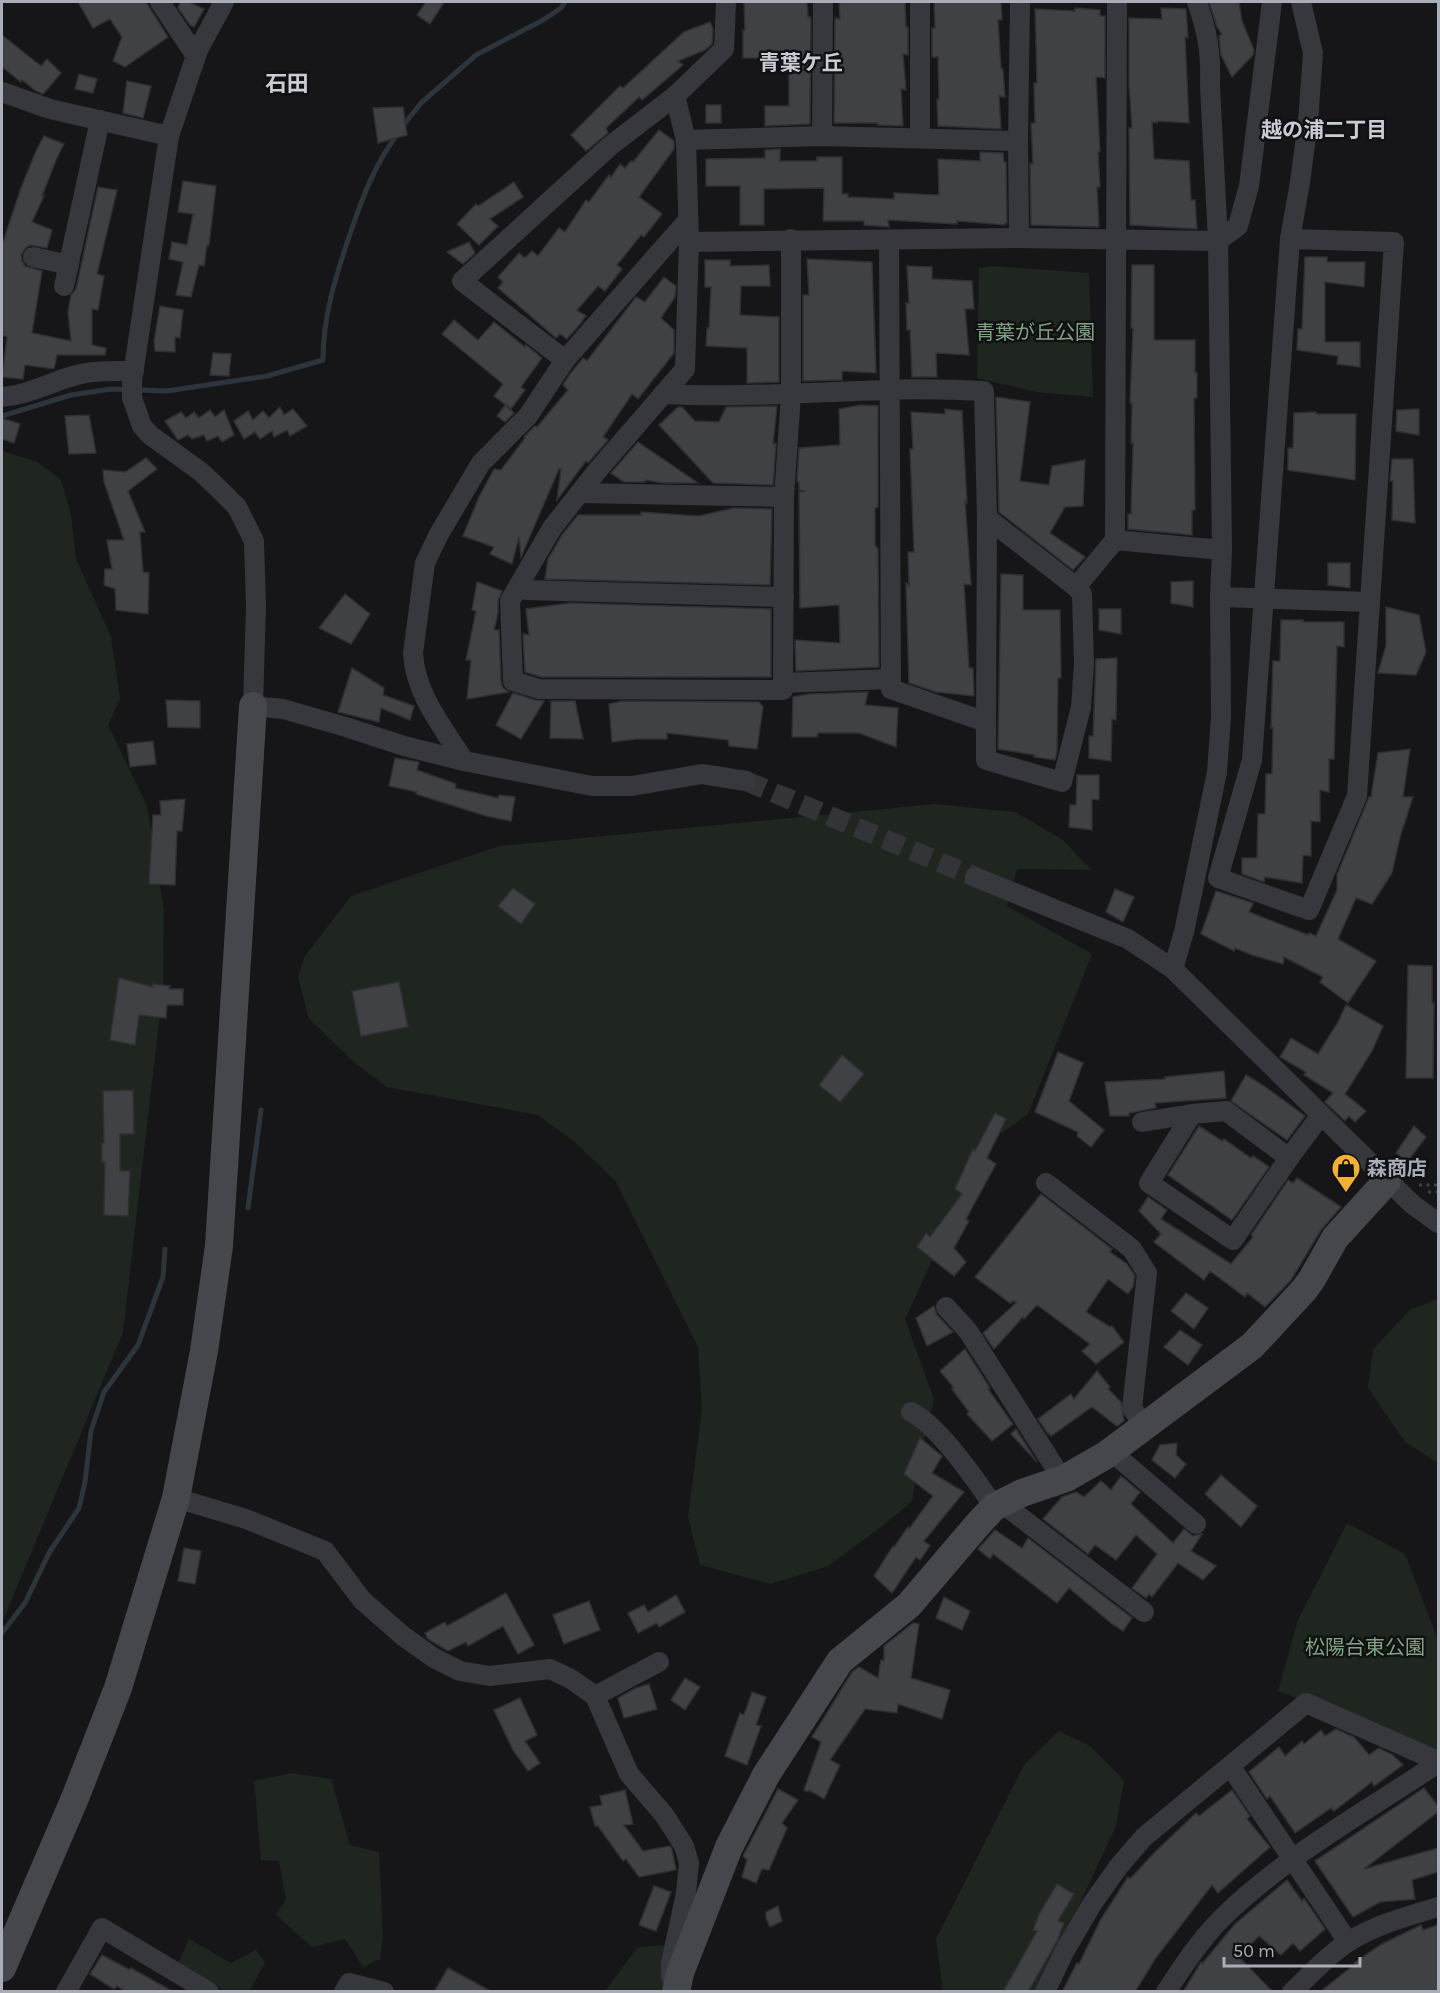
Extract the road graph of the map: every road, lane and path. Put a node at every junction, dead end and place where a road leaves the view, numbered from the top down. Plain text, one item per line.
1 (160, 2) edge
2 (224, 2) edge
3 (726, 2) edge
4 (823, 2) edge
5 (920, 2) edge
6 (1020, 2) edge
7 (1117, 2) edge
8 (1197, 2) edge
9 (1272, 2) edge
10 (1301, 2) edge
11 (196, 56) junction
12 (2, 93) edge
13 (675, 96) junction
14 (100, 120) junction
15 (169, 136) junction
16 (822, 136) junction
17 (920, 138) junction
18 (686, 140) junction
19 (1018, 141) junction
20 (688, 220) junction
21 (1019, 238) junction
22 (791, 239) junction
23 (1116, 239) junction
24 (1290, 239) junction
25 (889, 240) junction
26 (1218, 241) junction
27 (689, 242) junction
28 (33, 257) dead end
29 (69, 265) junction
30 (64, 286) dead end
31 (565, 360) junction
32 (133, 383) junction
33 (891, 389) junction
34 (663, 394) junction
35 (791, 394) junction
36 (2, 397) edge
37 (580, 493) junction
38 (784, 497) junction
39 (987, 518) junction
40 (1115, 540) junction
41 (1222, 550) junction
42 (519, 585) junction
43 (1076, 587) junction
44 (784, 597) junction
45 (1220, 597) junction
46 (1265, 600) junction
47 (1370, 602) junction
48 (891, 679) junction
49 (783, 683) junction
50 (253, 706) junction
51 (986, 722) junction
52 (464, 761) junction
53 (746, 781) tunnel mouth
54 (975, 877) tunnel mouth
55 (1173, 969) junction
56 (1192, 1114) junction
57 (1321, 1115) junction
58 (1142, 1122) dead end
59 (1289, 1158) junction
60 (1388, 1181) junction
61 (1046, 1183) dead end
62 (1416, 1185) dead end
63 (1438, 1185) edge
64 (1438, 1223) edge
65 (946, 1307) dead end
66 (911, 1412) dead end
67 (1145, 1426) junction
68 (1113, 1450) junction
69 (1059, 1480) junction
70 (177, 1498) junction
71 (1001, 1504) junction
72 (1196, 1524) dead end
73 (1144, 1612) dead end
74 (659, 1662) dead end
75 (595, 1696) junction
76 (1438, 1762) edge
77 (1231, 1767) junction
78 (1292, 1859) junction
79 (1438, 1906) edge
80 (1348, 1942) junction
81 (2, 1968) edge
82 (66, 1992) edge
83 (209, 1992) edge
84 (344, 1992) edge
85 (384, 1992) edge
86 (672, 1992) edge
87 (676, 1992) edge
88 (1046, 1992) edge
89 (1166, 1992) edge
90 (1292, 1992) edge

1 - 11 street
2 - 11 street
3 - 13 street
4 - 16 street
5 - 17 street
6 - 19 street
7 - 23 street
8 - 26 street
9 - 26 street
10 - 24 street
11 - 15 street
12 - 14 street
13 - 18 street
13 - 31 street
14 - 15 street
14 - 29 street
15 - 32 street
16 - 17 street
16 - 18 street
17 - 19 street
18 - 20 street
19 - 21 street
20 - 27 street
20 - 31 street
21 - 23 street
21 - 25 street
22 - 25 street
22 - 27 street
22 - 35 street
23 - 26 street
23 - 40 street
24 - 46 street
24 - 47 street
25 - 33 street
26 - 41 street
27 - 34 street
28 - 29 street
29 - 30 street
31 - 52 street
32 - 36 street
32 - 50 street
33 - 35 street
33 - 39 street
33 - 48 street
34 - 35 street
34 - 37 street
35 - 38 street
37 - 38 street
37 - 42 street
38 - 44 street
39 - 43 street
39 - 51 street
40 - 41 street
40 - 43 street
41 - 45 street
42 - 44 street
42 - 49 street
43 - 51 street
44 - 49 street
45 - 46 street
45 - 55 street
46 - 47 street
46 - 47 street
48 - 49 street
48 - 51 street
50 - 52 street
50 - 70 street
52 - 53 street
54 - 55 street
55 - 57 street
56 - 58 street
56 - 59 street
56 - 59 street
57 - 59 street
57 - 60 street
60 - 64 street
60 - 67 street
61 - 67 street
62 - 63 path
65 - 69 street
66 - 71 street
67 - 68 street
68 - 69 street
68 - 72 street
69 - 71 street
70 - 75 street
70 - 81 street
71 - 73 street
71 - 87 street
74 - 75 street
75 - 86 street
76 - 77 street
76 - 78 street
77 - 78 street
77 - 88 street
78 - 80 street
78 - 89 street
79 - 80 street
80 - 90 street
82 - 83 street
84 - 85 street

